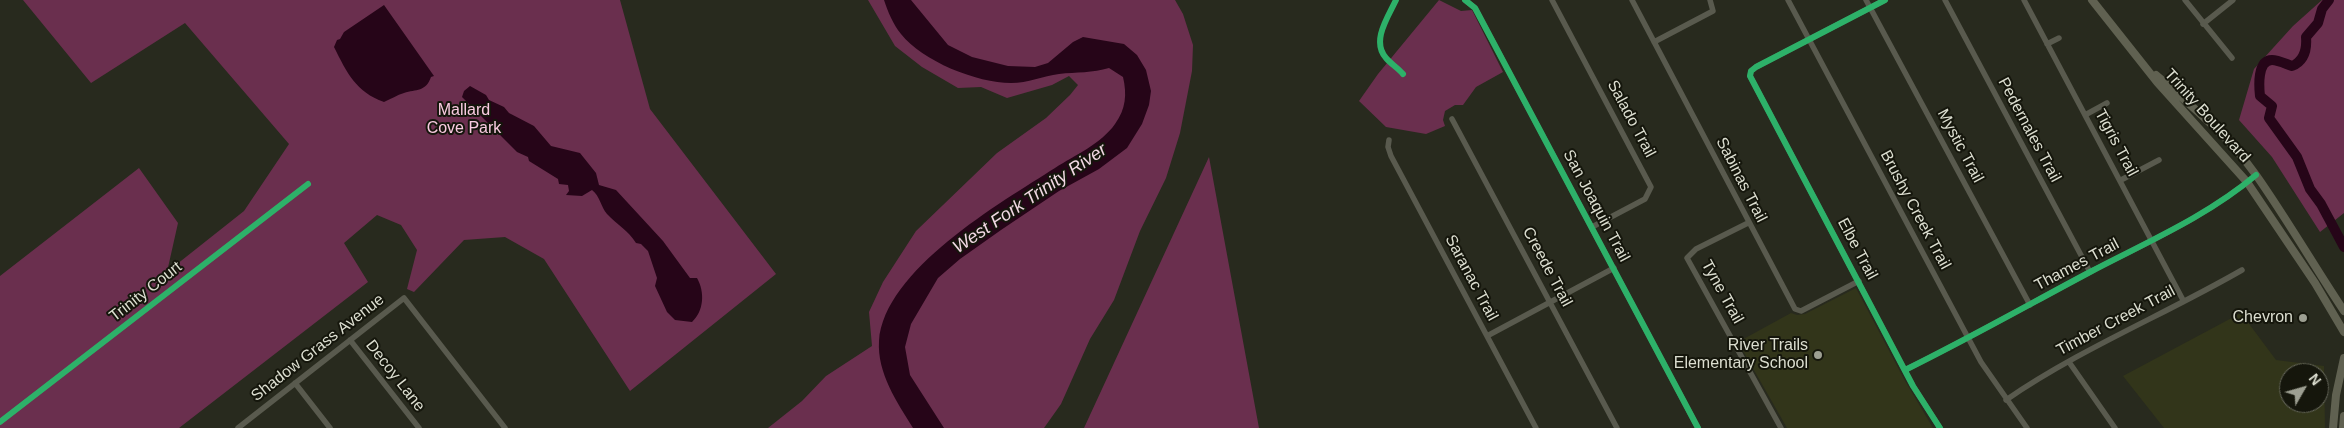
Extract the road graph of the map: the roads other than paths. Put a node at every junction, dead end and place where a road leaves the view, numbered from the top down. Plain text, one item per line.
1 (1465, 0) edge
2 (1552, 0) edge
3 (1632, 0) edge
4 (1710, 0) edge
5 (1788, 0) edge
6 (1866, 0) edge
7 (1885, 0) edge
8 (1945, 0) edge
9 (2024, 0) edge
10 (2092, 0) edge
11 (2185, 0) edge
12 (2233, 0) edge
13 (1870, 8) junction
14 (2203, 24) junction
15 (2059, 38) dead end
16 (1809, 39) junction
17 (1654, 42) junction
18 (2048, 44) junction
19 (2232, 58) dead end
20 (2149, 69) junction
21 (2107, 103) dead end
22 (2085, 115) junction
23 (1452, 119) dead end
24 (1390, 140) dead end
25 (2159, 160) dead end
26 (2256, 175) junction
27 (2120, 180) junction
28 (2248, 182) junction
29 (308, 184) dead end
30 (1748, 223) junction
31 (1592, 227) junction
32 (2152, 241) junction
33 (1614, 268) junction
34 (2242, 270) dead end
35 (2090, 272) junction
36 (1859, 281) junction
37 (2183, 300) junction
38 (1550, 302) junction
39 (2030, 305) junction
40 (2344, 311) edge
41 (2344, 332) edge
42 (1487, 336) junction
43 (1969, 339) junction
44 (350, 340) junction
45 (2344, 358) edge
46 (2069, 362) junction
47 (1905, 370) junction
48 (296, 383) junction
49 (2006, 400) junction
50 (2344, 416) edge
51 (0, 422) edge
52 (241, 427) edge
53 (330, 428) edge
54 (419, 428) edge
55 (505, 428) edge
56 (1536, 428) edge
57 (1617, 428) edge
58 (1698, 428) edge
59 (1781, 428) edge
60 (1940, 428) edge
61 (2027, 428) edge
62 (2116, 428) edge
63 (2333, 428) edge
64 (2343, 428) edge

1 - 31 street, San Joaquin Trail
2 - 31 street, Salado Trail
3 - 17 street, Sabinas Trail
4 - 17 street
5 - 16 street, Brushy Creek Trail
6 - 13 street, Mystic Trail
7 - 13 street
8 - 35 street, Pedernales Trail
9 - 18 street, Tigris Trail
10 - 20 main road, Trinity Boulevard
11 - 14 street
12 - 14 street
13 - 16 street
13 - 39 street, Mystic Trail
14 - 19 street
15 - 18 street
16 - 36 street, Elbe Trail
16 - 43 street, Brushy Creek Trail
17 - 30 street, Sabinas Trail
18 - 22 street, Tigris Trail
20 - 26 main road, Trinity Boulevard
20 - 28 main road, Trinity Boulevard
21 - 22 street
22 - 27 street, Tigris Trail
23 - 38 street, Creede Trail
24 - 42 street, Saranac Trail
25 - 27 street
26 - 28 street, Thames Trail
26 - 40 main road, Trinity Boulevard
27 - 32 street, Tigris Trail
28 - 32 street, Thames Trail
28 - 41 main road, Trinity Boulevard
29 - 51 street, Trinity Court
30 - 36 street, Sabinas Trail
30 - 59 street, Tyne Trail
31 - 33 street, San Joaquin Trail
32 - 35 street, Thames Trail
32 - 37 street, Tigris Trail
33 - 38 street
33 - 58 street, San Joaquin Trail
34 - 37 street, Timber Creek Trail
35 - 39 street, Thames Trail
36 - 47 street, Elbe Trail
37 - 46 street, Timber Creek Trail
38 - 42 street
38 - 57 street, Creede Trail
39 - 43 street, Thames Trail
42 - 56 street, Saranac Trail
43 - 47 street, Thames Trail
43 - 49 street, Brushy Creek Trail
44 - 48 street, Shadow Grass Avenue
44 - 54 street, Decoy Lane
44 - 55 street, Shadow Grass Avenue
45 - 63 main road
46 - 49 street, Timber Creek Trail
46 - 62 street
47 - 60 street, Elbe Trail
48 - 52 street, Shadow Grass Avenue
48 - 53 street
49 - 61 street, Brushy Creek Trail
50 - 64 main road

